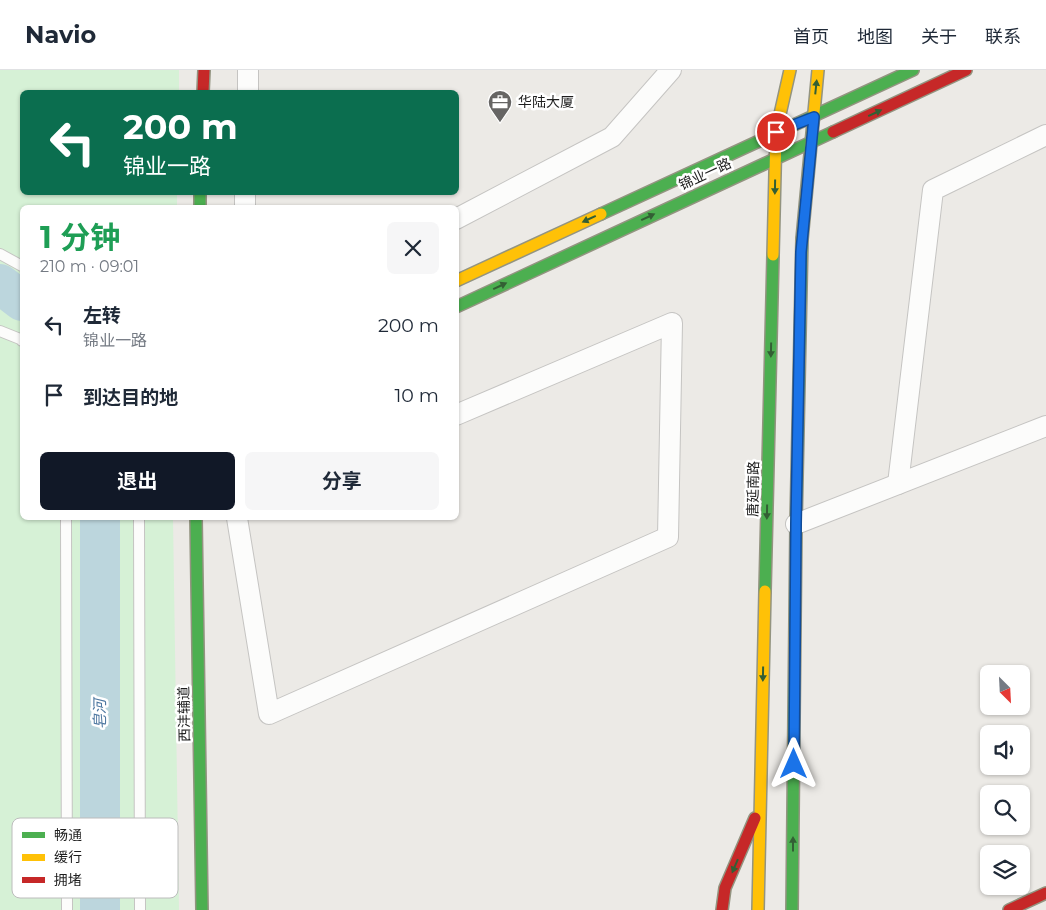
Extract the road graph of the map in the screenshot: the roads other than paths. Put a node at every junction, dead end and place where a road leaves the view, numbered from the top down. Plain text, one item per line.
1 (204, 70) edge
2 (248, 70) edge
3 (671, 70) edge
4 (790, 70) edge
5 (818, 70) edge
6 (913, 70) edge
7 (966, 70) edge
8 (203, 90) edge
9 (248, 90) edge
10 (814, 117) junction
11 (776, 132) junction
12 (1046, 135) edge
13 (811, 142) junction
14 (776, 158) junction
15 (459, 217) edge
16 (0, 254) edge
17 (20, 265) edge
18 (459, 280) edge
19 (459, 306) edge
20 (0, 331) edge
21 (20, 339) edge
22 (459, 414) edge
23 (1046, 426) edge
24 (898, 484) junction
25 (66, 520) edge
26 (139, 520) edge
27 (196, 520) edge
28 (237, 520) edge
29 (796, 524) junction
30 (761, 805) junction
31 (67, 818) edge
32 (140, 818) edge
33 (793, 879) junction
34 (1046, 893) edge
35 (802, 895) dead end
36 (202, 910) edge
37 (722, 910) edge
38 (758, 910) edge
39 (792, 910) edge
40 (1009, 910) edge

1 - 8 main road
2 - 9 street
3 - 15 street
4 - 11 main road, 唐延南路
10 -> 5 main road
6 - 10 main road, 锦业一路
13 -> 7 main road, 锦业一路
10 - 11 main road, 锦业一路
10 - 13 main road
11 - 14 main road, 唐延南路
11 -> 18 main road, 锦业一路
12 - 24 street
13 - 14 main road, 锦业一路
13 - 29 main road
19 -> 14 main road, 锦业一路
14 -> 30 main road, 唐延南路
16 - 17 lane
20 - 21 lane
22 - 28 street
23 - 24 street
24 - 29 street
25 - 31 lane
26 - 32 lane
27 - 36 main road, 西沣辅道
33 -> 29 main road
30 -> 37 main road
30 - 38 main road, 唐延南路
33 - 35 main road
33 - 39 main road
34 - 40 main road

